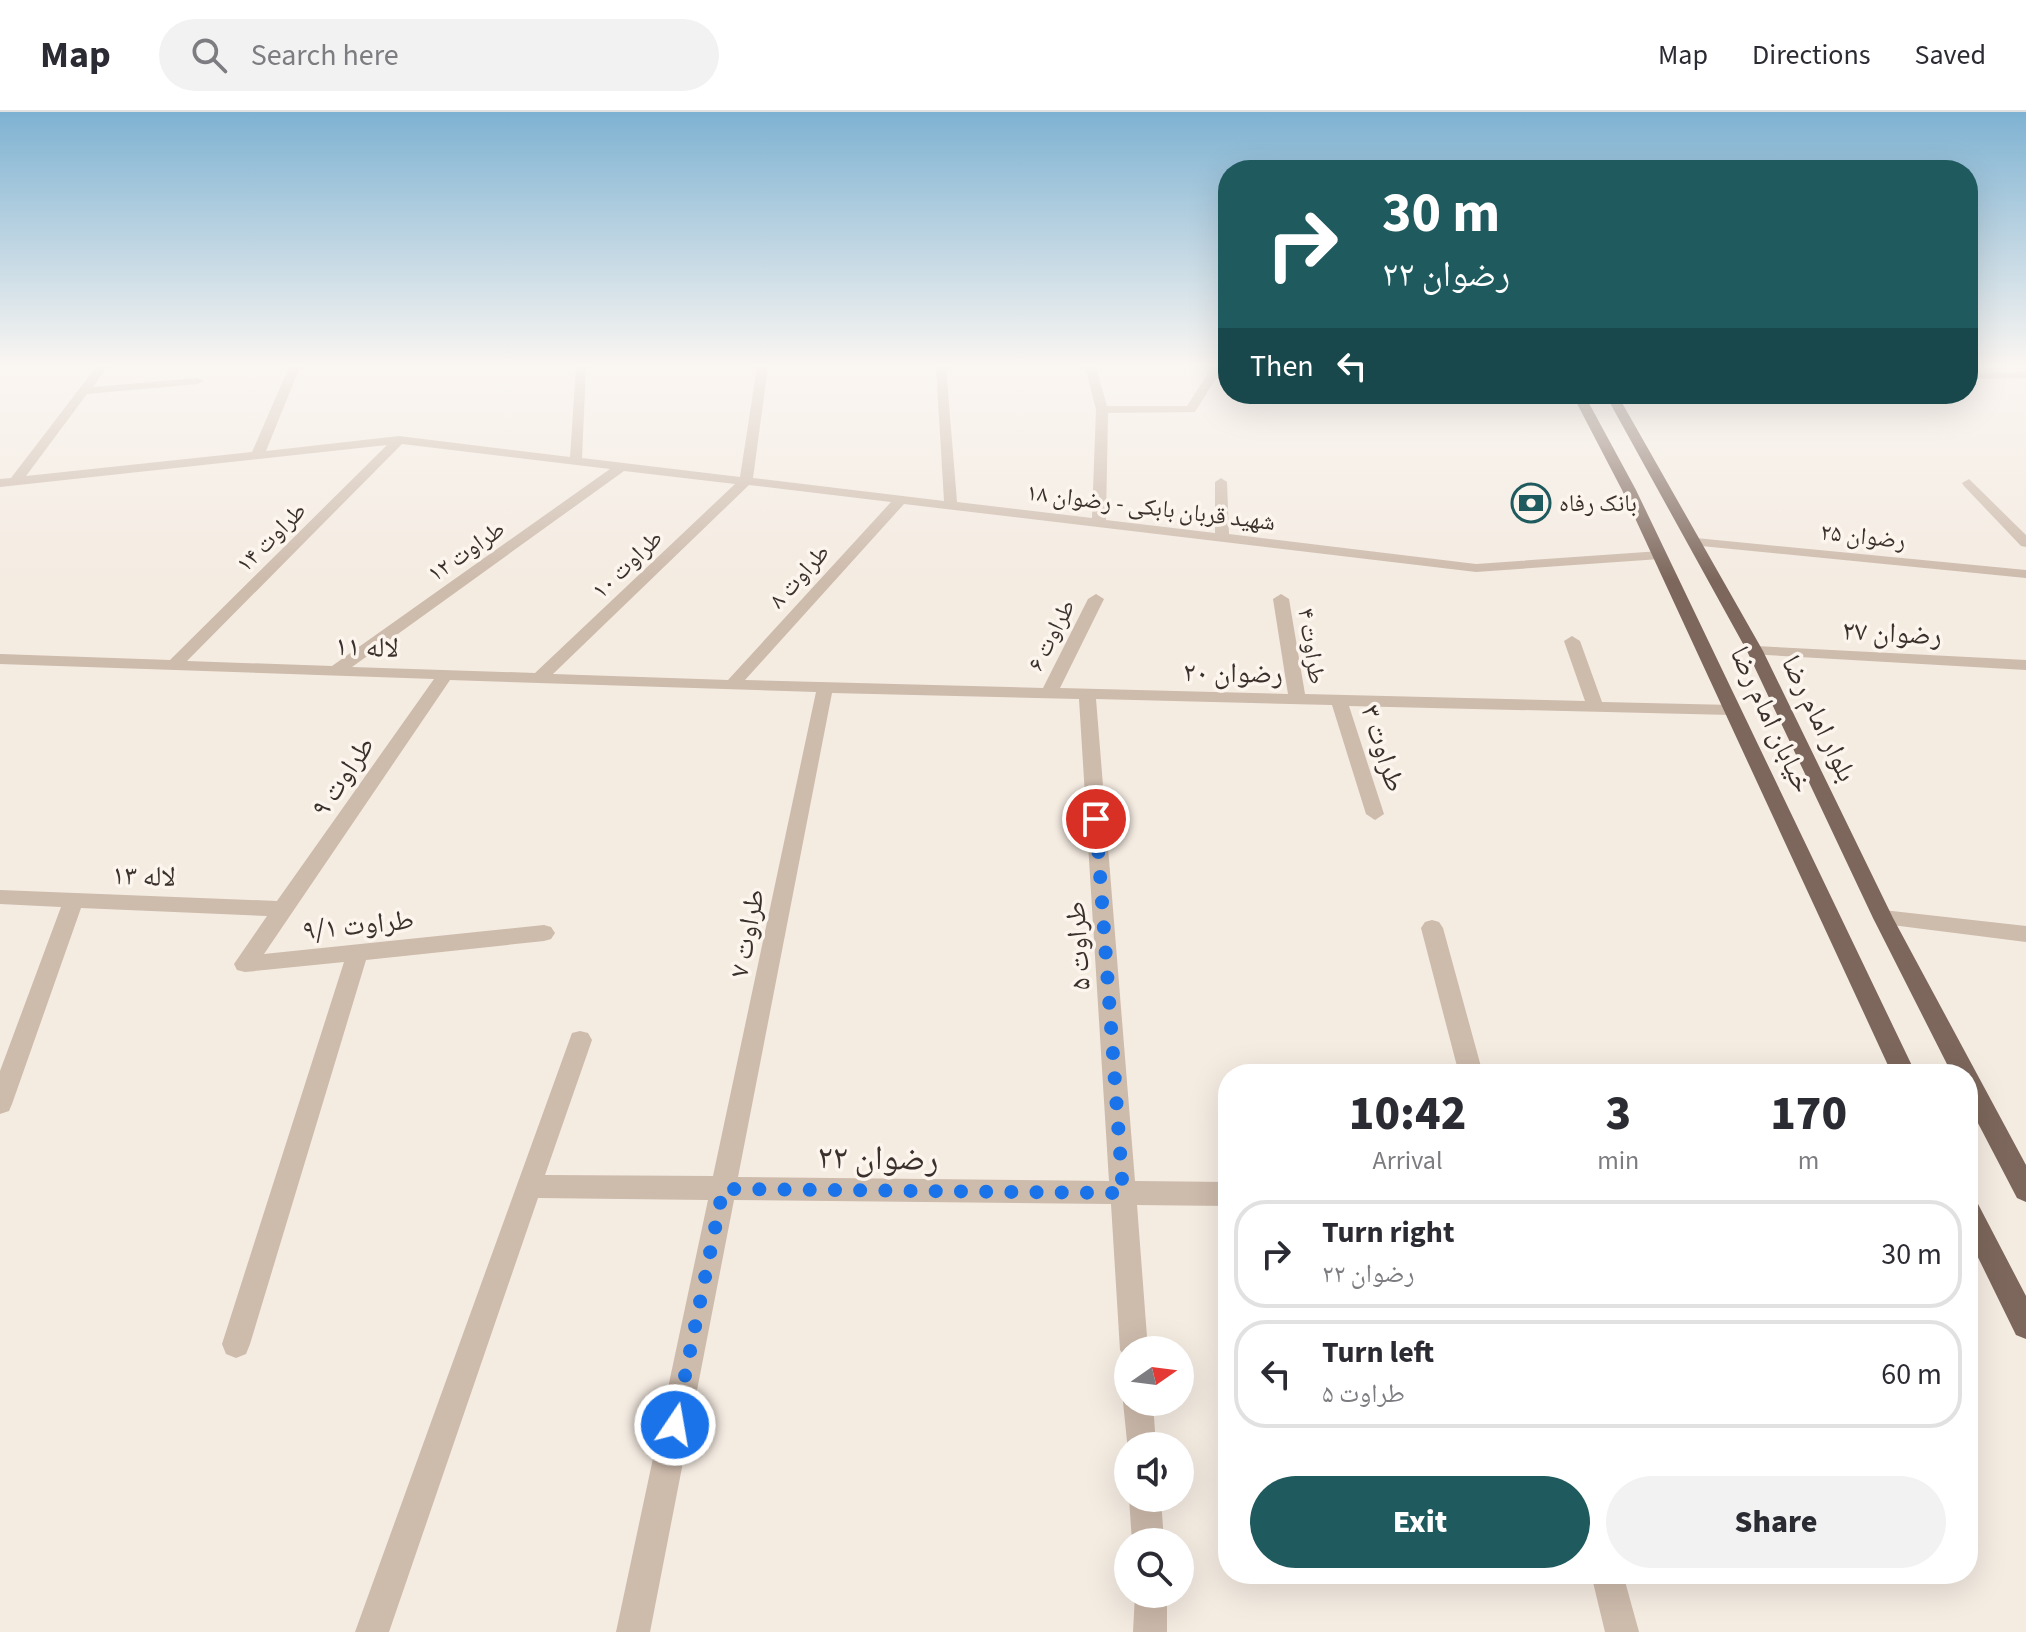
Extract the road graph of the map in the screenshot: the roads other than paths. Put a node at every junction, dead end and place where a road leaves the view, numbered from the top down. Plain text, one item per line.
1 (48, 438) edge
2 (265, 438) edge
3 (577, 438) edge
4 (752, 438) edge
5 (946, 438) edge
6 (1101, 438) edge
7 (1600, 438) edge
8 (1636, 438) edge
9 (399, 440) junction
10 (257, 456) junction
11 (576, 461) junction
12 (622, 466) junction
13 (746, 481) junction
14 (15, 482) junction
15 (1221, 482) dead end
16 (0, 483) edge
17 (1969, 483) dead end
18 (901, 499) junction
19 (951, 505) junction
20 (1099, 523) junction
21 (1222, 538) junction
22 (1696, 542) junction
23 (2026, 543) edge
24 (1660, 555) junction
25 (2026, 574) edge
26 (1096, 599) dead end
27 (1281, 599) dead end
28 (1572, 641) dead end
29 (1755, 651) junction
30 (0, 659) edge
31 (174, 665) junction
32 (2026, 665) edge
33 (335, 671) junction
34 (445, 675) junction
35 (539, 678) junction
36 (732, 685) junction
37 (825, 687) junction
38 (1049, 693) junction
39 (1087, 694) junction
40 (1297, 699) junction
41 (1339, 700) junction
42 (1595, 707) junction
43 (1732, 710) junction
44 (1375, 814) dead end
45 (0, 897) edge
46 (74, 900) junction
47 (285, 909) junction
48 (1883, 918) junction
49 (1432, 928) dead end
50 (544, 933) dead end
51 (2026, 934) edge
52 (358, 952) junction
53 (580, 1040) dead end
54 (1468, 1064) edge
55 (1899, 1064) edge
56 (1959, 1064) edge
57 (1978, 1100) edge
58 (0, 1104) edge
59 (528, 1186) junction
60 (723, 1189) junction
61 (2026, 1190) edge
62 (1123, 1193) junction
63 (1218, 1194) edge
64 (1978, 1230) edge
65 (2026, 1325) edge
66 (1133, 1336) edge
67 (236, 1344) dead end
68 (1610, 1584) edge
69 (1151, 1608) edge
70 (372, 1632) edge
71 (633, 1632) edge
72 (1150, 1632) edge
73 (1622, 1632) edge

1 - 14 street
2 - 10 street
3 - 11 street
4 - 13 street
5 - 19 street
6 - 20 street
7 - 24 main road, خیابان امام رضا
8 - 22 main road, بلوار امام رضا
9 - 10 street, شهید قربان بابکی - رضوان ۱۸
9 - 11 street, شهید قربان بابکی - رضوان ۱۸
9 - 31 street, طراوت ۱۴
10 - 14 street, شهید قربان بابکی - رضوان ۱۸
11 - 12 street, شهید قربان بابکی - رضوان ۱۸
12 - 13 street, شهید قربان بابکی - رضوان ۱۸
12 - 33 street, طراوت ۱۲
13 - 18 street, شهید قربان بابکی - رضوان ۱۸
13 - 35 street, طراوت ۱۰
14 - 16 street, شهید قربان بابکی - رضوان ۱۸
15 - 21 street
17 - 23 street
18 - 19 street, شهید قربان بابکی - رضوان ۱۸
18 - 36 street, طراوت ۸
19 - 20 street, شهید قربان بابکی - رضوان ۱۸
20 - 21 street, شهید قربان بابکی - رضوان ۱۸
21 - 24 street, شهید قربان بابکی - رضوان ۱۸
22 - 25 street, رضوان ۲۵
22 - 29 main road, بلوار امام رضا
24 - 43 main road, خیابان امام رضا
26 - 38 street, طراوت ۶
27 - 40 street, طراوت ۴
28 - 42 street
29 - 32 street, رضوان ۲۷
29 - 48 main road, بلوار امام رضا
30 - 31 street, لاله ۱۱
31 - 33 street, لاله ۱۱
33 - 34 street, لاله ۱۱
34 - 35 street, لاله ۱۱
34 - 47 street, طراوت ۹
35 - 36 street, لاله ۱۱
36 - 37 street, رضوان ۲۰
37 - 38 street, رضوان ۲۰
37 - 60 street, طراوت ۷
38 - 39 street, رضوان ۲۰
39 - 40 street, رضوان ۲۰
39 - 62 street, طراوت ۵
40 - 41 street, رضوان ۲۰
41 - 42 street, رضوان ۲۰
41 - 44 street, طراوت ۳
42 - 43 street, رضوان ۲۰
43 - 55 main road, خیابان امام رضا
45 - 46 street, لاله ۱۳
46 - 47 street, لاله ۱۳
46 - 58 street
47 - 52 street, طراوت ۹/۱
48 - 51 street
48 - 56 main road, بلوار امام رضا
49 - 54 street
50 - 52 street, طراوت ۹/۱
52 - 67 street
53 - 59 street
57 - 61 main road
59 - 60 street, رضوان ۲۲
59 - 70 street
60 - 62 street, رضوان ۲۲
60 - 71 street, طراوت ۷
62 - 63 street, رضوان ۲۲
62 - 66 street, طراوت ۵
64 - 65 main road
68 - 73 street
69 - 72 street

